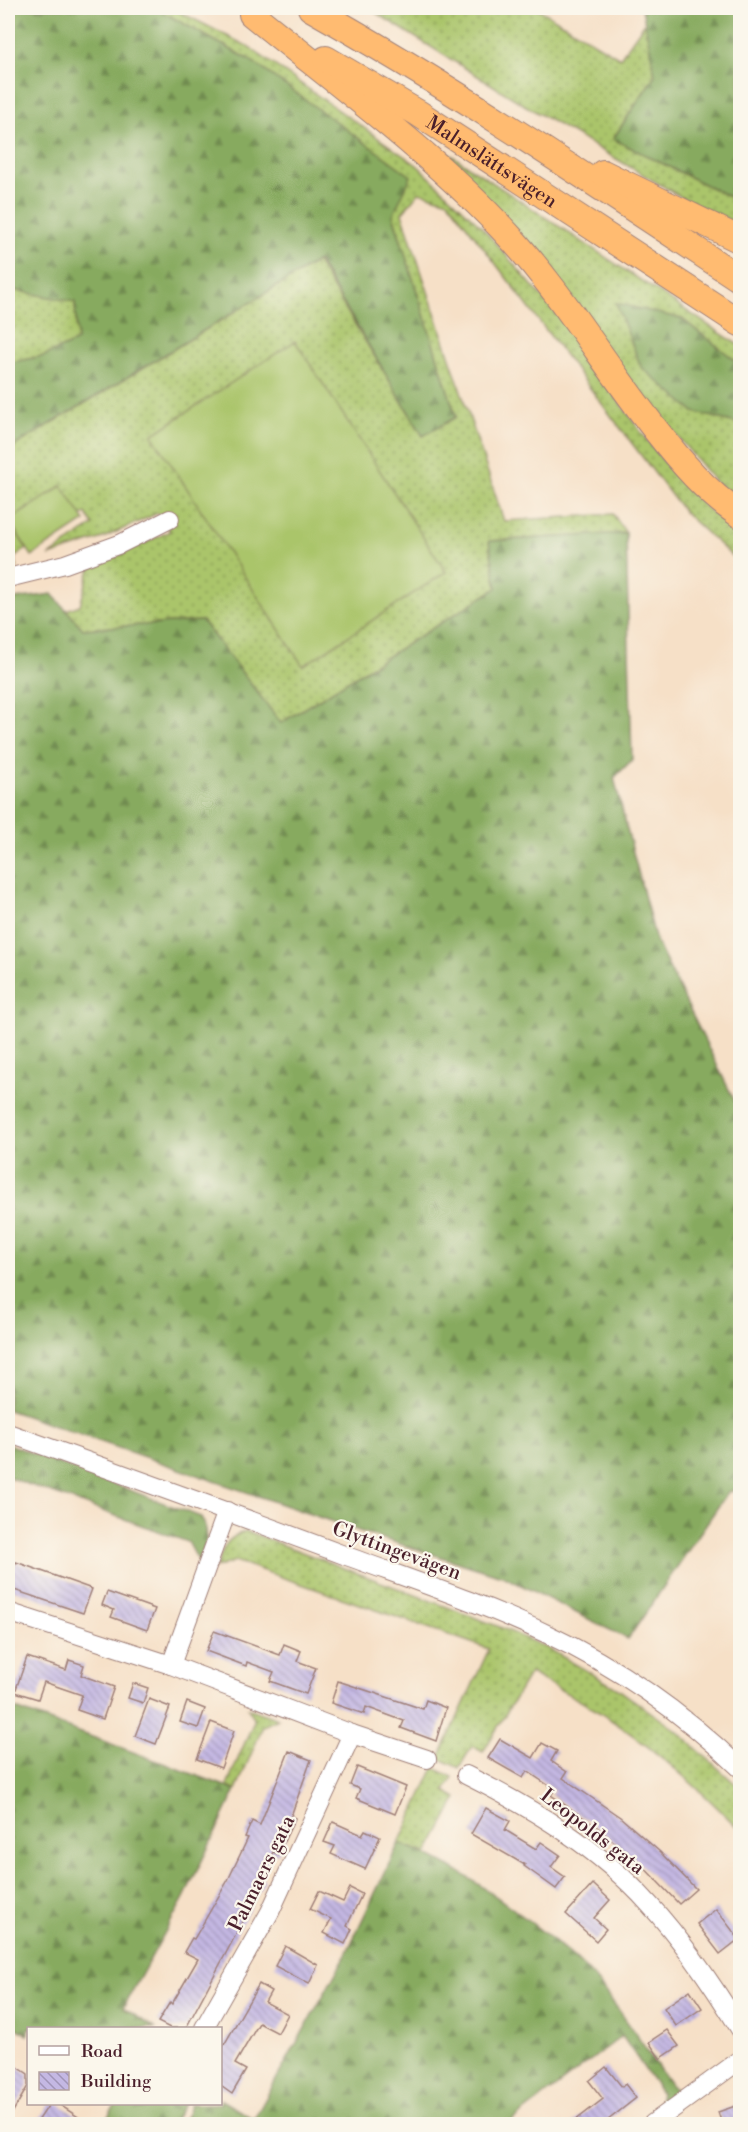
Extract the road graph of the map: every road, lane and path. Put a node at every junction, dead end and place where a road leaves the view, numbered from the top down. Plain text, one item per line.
1 (310, 8) edge
2 (246, 11) edge
3 (504, 124) junction
4 (741, 240) edge
5 (741, 279) edge
6 (741, 323) edge
7 (741, 515) edge
8 (170, 519) dead end
9 (8, 578) edge
10 (8, 1432) edge
11 (227, 1511) junction
12 (8, 1612) edge
13 (171, 1665) junction
14 (352, 1734) junction
15 (427, 1759) dead end
16 (741, 1768) edge
17 (466, 1775) dead end
18 (205, 2027) edge
19 (741, 2029) edge
20 (741, 2060) edge
21 (652, 2124) edge

1 - 3 highway, Malmslättsvägen
2 - 6 highway, Malmslättsvägen
2 - 7 highway
3 - 4 highway
3 - 5 highway, Malmslättsvägen
8 - 9 street
10 - 11 street, Glyttingevägen
11 - 13 street
11 - 16 street, Glyttingevägen
12 - 13 street
13 - 14 street
14 - 15 street
14 - 18 street, Palmaers gata
17 - 19 street, Leopolds gata
20 - 21 street

